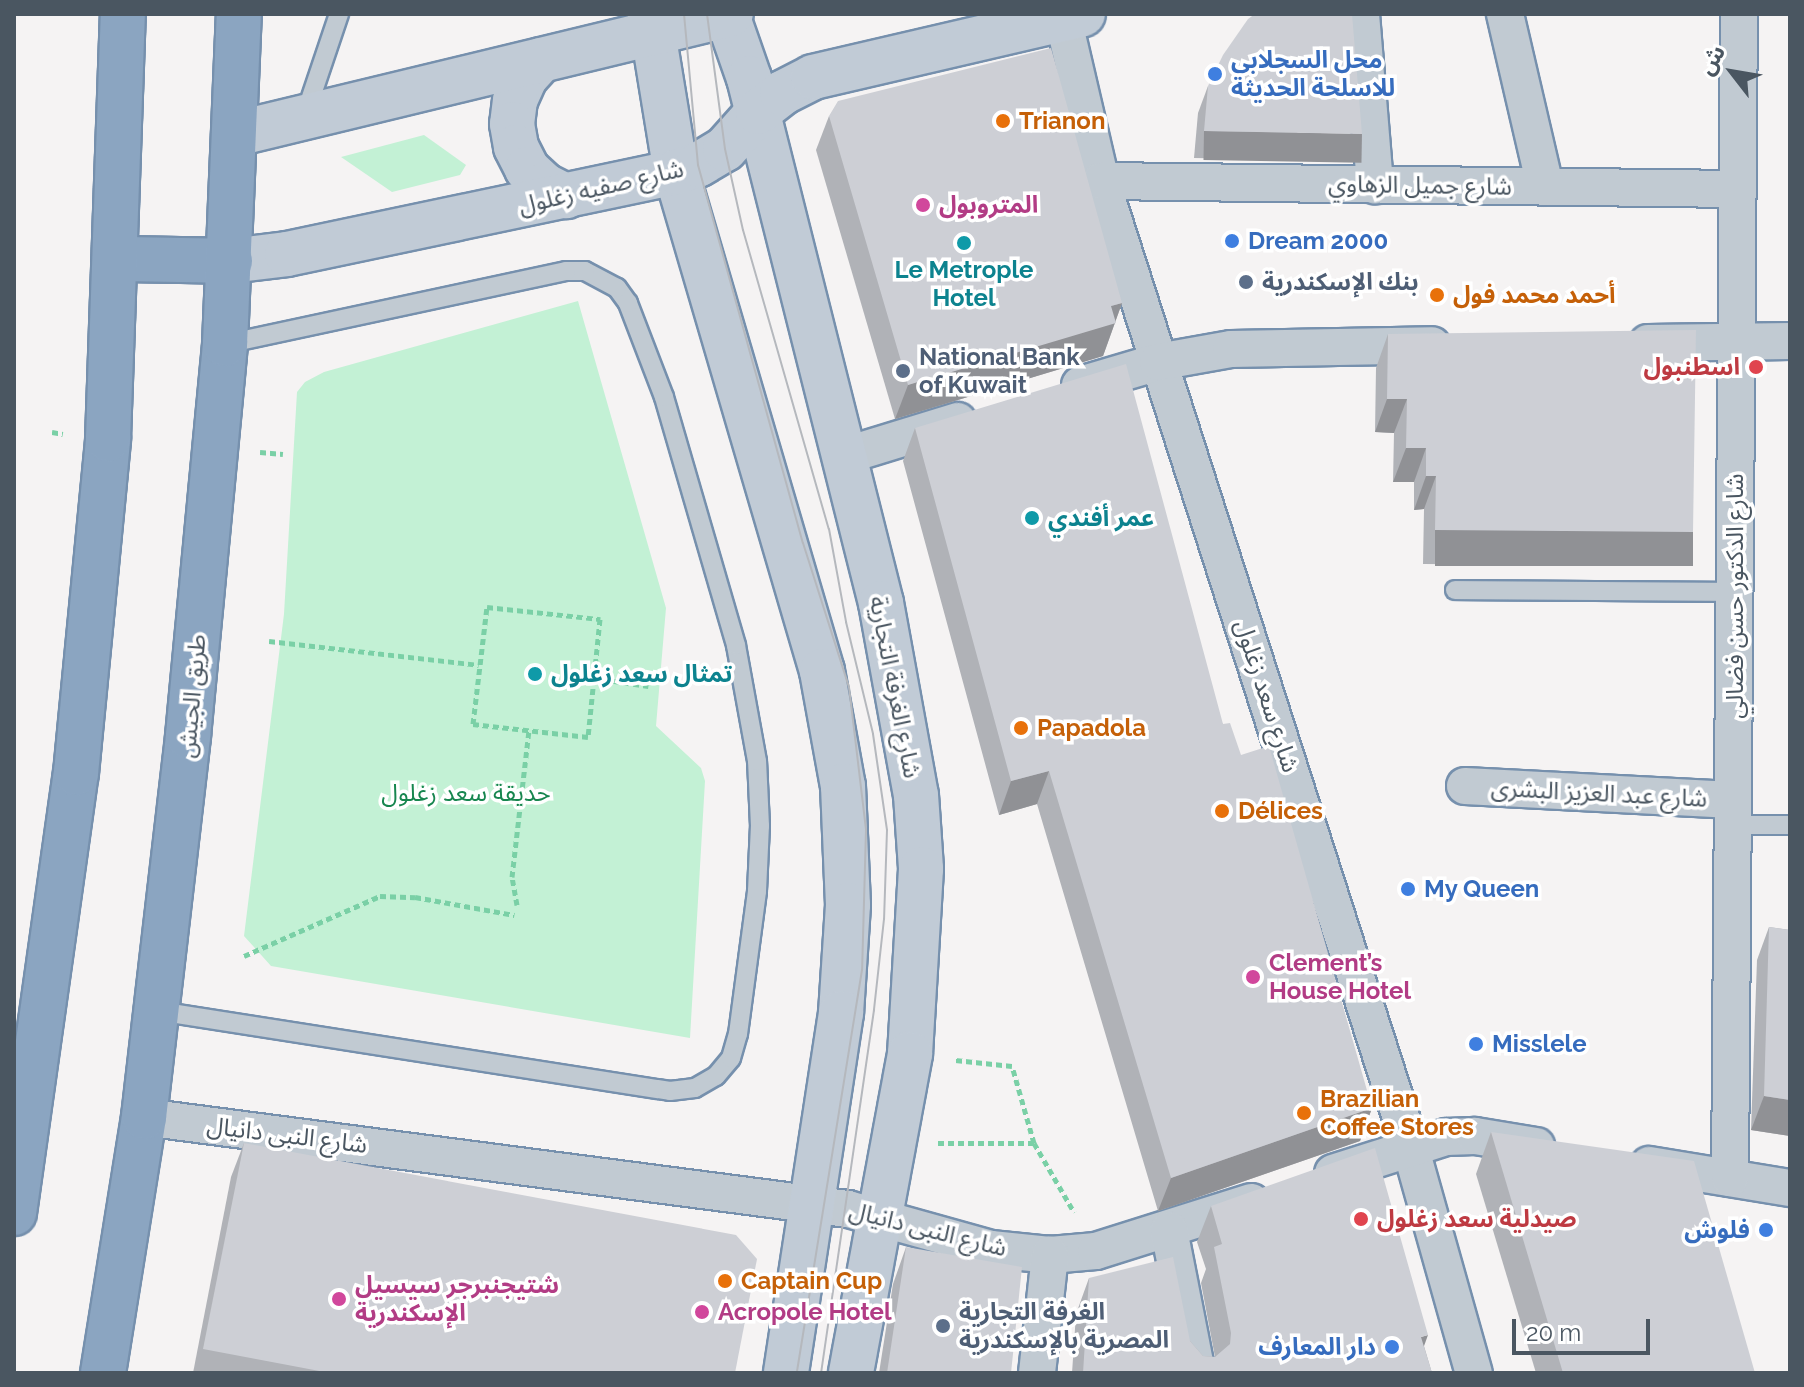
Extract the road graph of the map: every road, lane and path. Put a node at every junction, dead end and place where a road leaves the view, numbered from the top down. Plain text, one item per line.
1 (123, 14) edge
2 (239, 14) edge
3 (339, 14) edge
4 (729, 14) edge
5 (1361, 14) edge
6 (1505, 14) edge
7 (1739, 14) edge
8 (1069, 15) edge
9 (650, 23) edge
10 (541, 60) junction
11 (758, 112) junction
12 (304, 117) junction
13 (235, 134) junction
14 (676, 172) junction
15 (1101, 181) junction
16 (1375, 185) junction
17 (1545, 186) junction
18 (1738, 189) junction
19 (566, 196) junction
20 (117, 259) junction
21 (230, 261) junction
22 (1790, 341) edge
23 (1737, 342) junction
24 (225, 344) junction
25 (1612, 344) edge
26 (1473, 345) edge
27 (1158, 362) junction
28 (1055, 393) edge
29 (995, 411) edge
30 (844, 456) junction
31 (1455, 590) dead end
32 (1735, 592) junction
33 (269, 641) dead end
34 (479, 665) junction
35 (594, 678) junction
36 (648, 686) dead end
37 (529, 731) junction
38 (1465, 786) dead end
39 (1733, 812) junction
40 (1790, 825) edge
41 (517, 905) dead end
42 (514, 915) dead end
43 (244, 956) dead end
44 (158, 1011) junction
45 (910, 1054) junction
46 (144, 1117) junction
47 (895, 1142) junction
48 (1034, 1143) junction
49 (1410, 1146) junction
50 (1565, 1151) edge
51 (1610, 1158) edge
52 (1730, 1178) junction
53 (1790, 1188) edge
54 (814, 1204) junction
55 (14, 1213) edge
56 (882, 1215) junction
57 (1169, 1230) junction
58 (1096, 1251) junction
59 (1050, 1255) junction
60 (103, 1373) edge
61 (786, 1373) edge
62 (851, 1373) edge
63 (1037, 1373) edge
64 (1197, 1373) edge
65 (1474, 1373) edge

1 - 20 highway
2 - 13 highway, طريق الجيش
3 - 12 lane
4 - 9 main road
4 - 11 main road, شارع الغرفة التجارية
5 - 16 street
6 - 17 street
7 - 18 street, شارع الدكتور حسن فضالي
8 - 11 main road, شارع صفيه زغلول
8 - 15 street, شارع سعد زغلول
9 - 10 main road
9 - 14 main road
10 - 12 main road
10 - 19 main road
11 - 14 main road, شارع صفيه زغلول
11 - 30 main road, شارع الغرفة التجارية
12 - 13 main road
13 - 21 highway, طريق الجيش
14 - 19 main road, شارع صفيه زغلول
14 - 54 main road
15 - 16 street, شارع جميل الزهاوي
15 - 27 street, شارع سعد زغلول
16 - 17 street, شارع جميل الزهاوي
17 - 18 street, شارع جميل الزهاوي
18 - 23 street, شارع الدكتور حسن فضالي
19 - 21 main road, شارع صفيه زغلول
20 - 21 highway
20 - 55 highway
21 - 24 highway, طريق الجيش
22 - 23 street
23 - 25 street
23 - 32 street, شارع الدكتور حسن فضالي
24 - 44 highway, طريق الجيش
24 - 44 lane
26 - 27 street
27 - 28 street
27 - 49 street, شارع سعد زغلول
29 - 30 street
30 - 45 main road, شارع الغرفة التجارية
31 - 32 lane
32 - 39 street, شارع الدكتور حسن فضالي
33 - 34 path
34 - 35 path
34 - 37 path
35 - 36 path
35 - 37 path
37 - 41 path
38 - 39 street, شارع عبد العزيز البشرى
39 - 40 lane
39 - 52 street, شارع الدكتور حسن فضالي
42 - 43 path
44 - 46 highway, طريق الجيش
45 - 47 main road, شارع الغرفة التجارية
45 - 48 path
46 - 54 street, شارع النبى دانيال
46 - 60 highway, طريق الجيش
47 - 48 path
47 - 56 main road, شارع الغرفة التجارية
48 - 58 path
49 - 50 street, شارع النبى دانيال
49 - 57 street, شارع النبى دانيال
49 - 65 street, شارع سعد زغلول
51 - 52 street
52 - 53 street
54 - 56 street, شارع النبى دانيال
54 - 61 main road
56 - 59 street, شارع النبى دانيال
56 - 62 main road, شارع الغرفة التجارية
57 - 58 street, شارع النبى دانيال
57 - 64 street
58 - 59 street, شارع النبى دانيال
59 - 63 street

